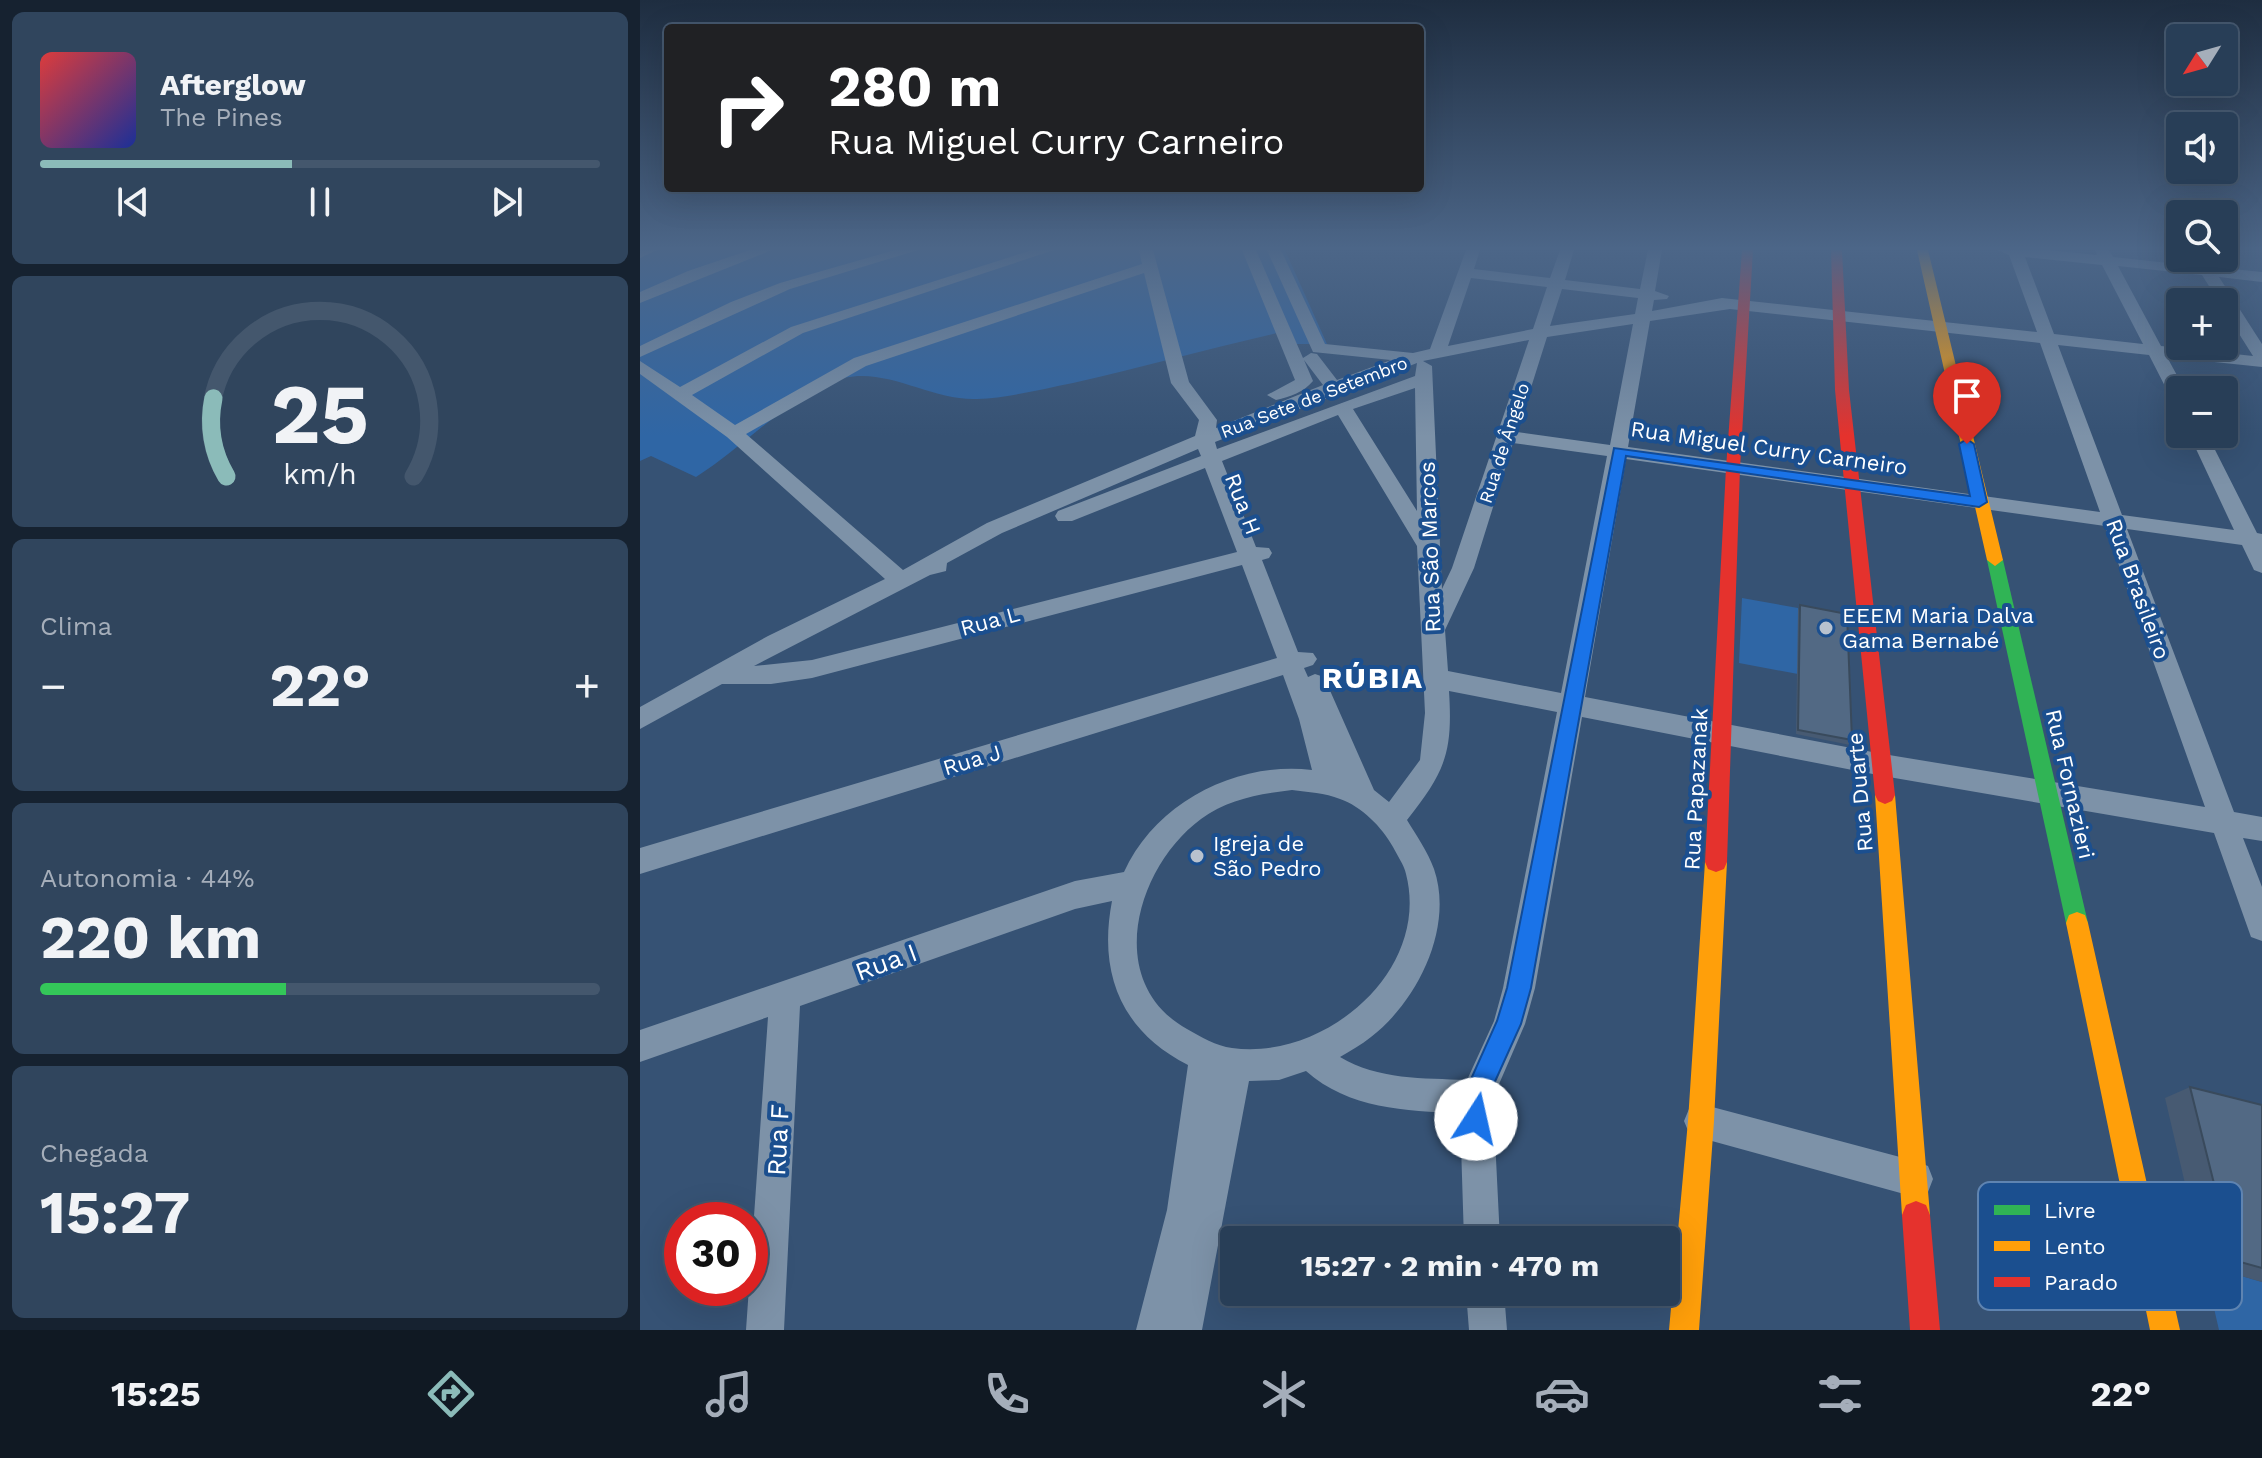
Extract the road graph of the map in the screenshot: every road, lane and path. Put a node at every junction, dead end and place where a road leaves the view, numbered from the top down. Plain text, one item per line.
1 (722, 312) edge
2 (853, 312) edge
3 (998, 312) edge
4 (1162, 312) edge
5 (1275, 312) edge
6 (1288, 312) edge
7 (1302, 312) edge
8 (1447, 312) edge
9 (1547, 312) edge
10 (1619, 312) edge
11 (1645, 312) edge
12 (1736, 312) edge
13 (1805, 312) edge
14 (1839, 312) edge
15 (1937, 312) edge
16 (2036, 312) edge
17 (2135, 312) edge
18 (2232, 312) edge
19 (1839, 316) junction
20 (1941, 327) junction
21 (1540, 333) junction
22 (2047, 339) junction
23 (2155, 350) junction
24 (640, 352) edge
25 (1427, 355) junction
26 (1311, 358) junction
27 (2262, 359) edge
28 (1369, 364) junction
29 (640, 366) edge
30 (2169, 376) edge
31 (1421, 380) junction
32 (1333, 386) junction
33 (682, 393) junction
34 (1342, 407) junction
35 (734, 433) junction
36 (1506, 436) junction
37 (1212, 439) junction
38 (2206, 448) edge
39 (1619, 451) junction
40 (1733, 468) junction
41 (1852, 484) junction
42 (1979, 502) junction
43 (2112, 521) junction
44 (2256, 540) edge
45 (1428, 547) junction
46 (1254, 554) junction
47 (2262, 565) edge
48 (900, 580) junction
49 (1432, 632) junction
50 (1298, 661) junction
51 (717, 675) junction
52 (1438, 679) junction
53 (1570, 706) junction
54 (640, 719) edge
55 (1724, 735) junction
56 (1883, 765) junction
57 (1329, 784) junction
58 (2049, 793) junction
59 (1364, 799) junction
60 (1390, 821) junction
61 (2226, 823) junction
62 (2262, 829) edge
63 (640, 861) edge
64 (1132, 884) junction
65 (2262, 927) edge
66 (785, 998) junction
67 (640, 1046) edge
68 (1312, 1055) junction
69 (1220, 1061) junction
70 (1476, 1097) junction
71 (1701, 1121) junction
72 (1915, 1179) junction
73 (2133, 1182) edge
74 (1481, 1226) edge
75 (1486, 1306) edge
76 (2161, 1310) edge
77 (765, 1330) edge
78 (1155, 1330) edge
79 (1183, 1330) edge
80 (1488, 1330) edge
81 (1684, 1330) edge
82 (1925, 1330) edge
83 (2165, 1330) edge

1 - 24 street
2 - 33 street
3 - 35 street
4 - 37 street, Rua H
5 - 37 street
6 - 26 street
7 - 28 street
8 - 25 street, Rua São Marcos
9 - 21 street, Rua de Ângelo
10 - 21 street, Rua Sete de Setembro
11 - 39 street
12 - 40 street, Rua Papazanak
13 - 19 street
14 - 19 street, Rua Duarte
15 - 20 street, Rua Fornazieri
16 - 22 street, Rua Brasileiro
17 - 23 street
18 - 27 street
19 - 20 street
19 - 41 street, Rua Duarte
20 - 22 street
20 - 42 street, Rua Fornazieri
21 - 25 street, Rua Sete de Setembro
21 - 36 street, Rua de Ângelo
22 - 23 street
22 - 43 street, Rua Brasileiro
23 - 27 street
23 - 30 street
25 - 28 street, Rua Sete de Setembro
25 - 31 street, Rua São Marcos
26 - 28 street
26 - 32 street
28 - 32 street, Rua Sete de Setembro
29 - 33 street
31 - 34 street, Rua Sete de Setembro
31 - 45 street, Rua São Marcos
32 - 37 street, Rua Sete de Setembro
33 - 35 street
34 - 37 street, Rua Sete de Setembro
34 - 45 street
35 - 48 street
36 - 39 street, Rua Miguel Curry Carneiro
36 - 49 street, Rua de Ângelo
37 - 46 street, Rua H
37 - 48 street, Rua Sete de Setembro
38 - 44 street
39 - 40 street, Rua Miguel Curry Carneiro
39 - 53 street
40 - 41 street, Rua Miguel Curry Carneiro
40 - 55 street, Rua Papazanak
41 - 42 street, Rua Miguel Curry Carneiro
41 - 56 street, Rua Duarte
42 - 43 street, Rua Miguel Curry Carneiro
42 - 58 street, Rua Fornazieri
43 - 44 street, Rua Miguel Curry Carneiro
43 - 61 street, Rua Brasileiro
44 - 47 street
45 - 49 street, Rua São Marcos
46 - 50 street, Rua H
46 - 51 street, Rua L
48 - 51 street, Rua Sete de Setembro
49 - 52 street, Rua São Marcos
50 - 57 street, Rua H
50 - 59 street, Rua H
50 - 63 street, Rua J
51 - 54 street, Rua Sete de Setembro
52 - 53 street
52 - 60 street, Rua São Marcos
53 - 55 street
53 - 70 street
55 - 56 street
55 - 71 street, Rua Papazanak
56 - 58 street
56 - 72 street, Rua Duarte
57 - 59 street
57 - 64 street
58 - 61 street
58 - 73 street, Rua Fornazieri
59 - 60 street
60 - 68 street
61 - 62 street
61 - 65 street, Rua Brasileiro
64 - 66 street, Rua I
64 - 69 street
66 - 67 street, Rua I
66 - 77 street, Rua F
68 - 69 street
68 - 70 street
69 - 78 street
69 - 79 street
70 - 74 street
71 - 72 street
71 - 81 street, Rua Papazanak
72 - 82 street, Rua Duarte
75 - 80 street
76 - 83 street, Rua Fornazieri

